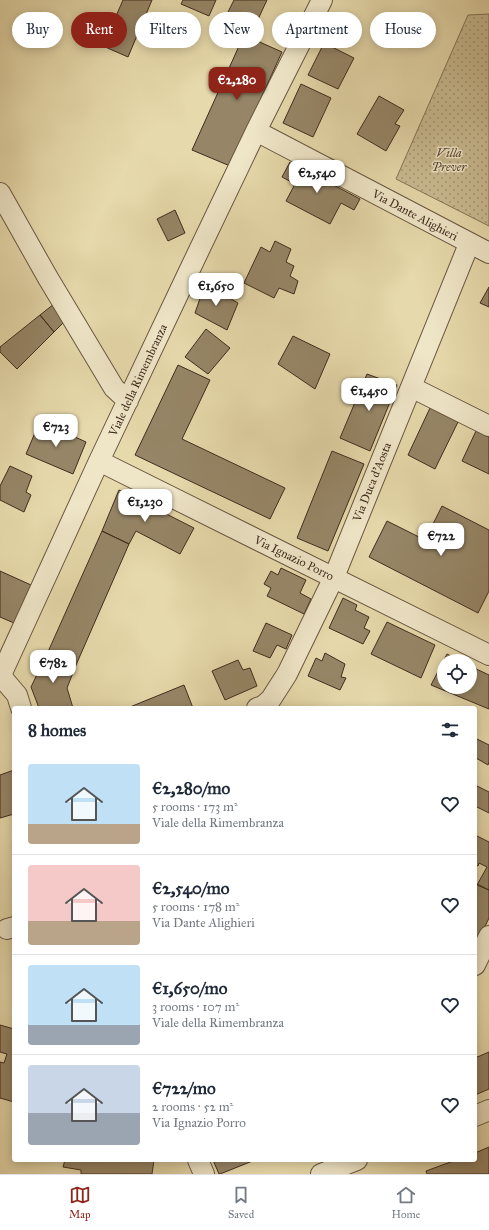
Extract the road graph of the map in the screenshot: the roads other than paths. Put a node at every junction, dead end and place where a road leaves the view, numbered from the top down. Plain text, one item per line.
1 (322, 0) edge
2 (256, 130) junction
3 (0, 193) edge
4 (469, 244) junction
5 (489, 253) edge
6 (411, 387) junction
7 (128, 401) junction
8 (489, 426) edge
9 (99, 461) junction
10 (334, 578) junction
11 (489, 655) edge
12 (0, 675) edge
13 (20, 706) edge
14 (263, 706) edge
15 (489, 936) edge
16 (477, 961) edge
17 (489, 1110) edge
18 (477, 1115) edge
19 (199, 1162) edge
20 (352, 1162) edge
21 (204, 1174) edge
22 (321, 1174) edge

1 - 2 street, Viale della Rimembranza
2 - 4 street, Via Dante Alighieri
2 - 7 street, Viale della Rimembranza
3 - 7 street
4 - 5 street, Via Dante Alighieri
4 - 6 street, Via Duca d'Aosta
6 - 8 street
6 - 10 street, Via Duca d'Aosta
7 - 9 street, Viale della Rimembranza
9 - 10 street, Via Ignazio Porro
9 - 12 street, Viale della Rimembranza
10 - 11 street, Via Ignazio Porro
10 - 14 street, Via Duca d'Aosta
12 - 13 street
15 - 16 street
17 - 18 street
19 - 21 street
20 - 22 street

